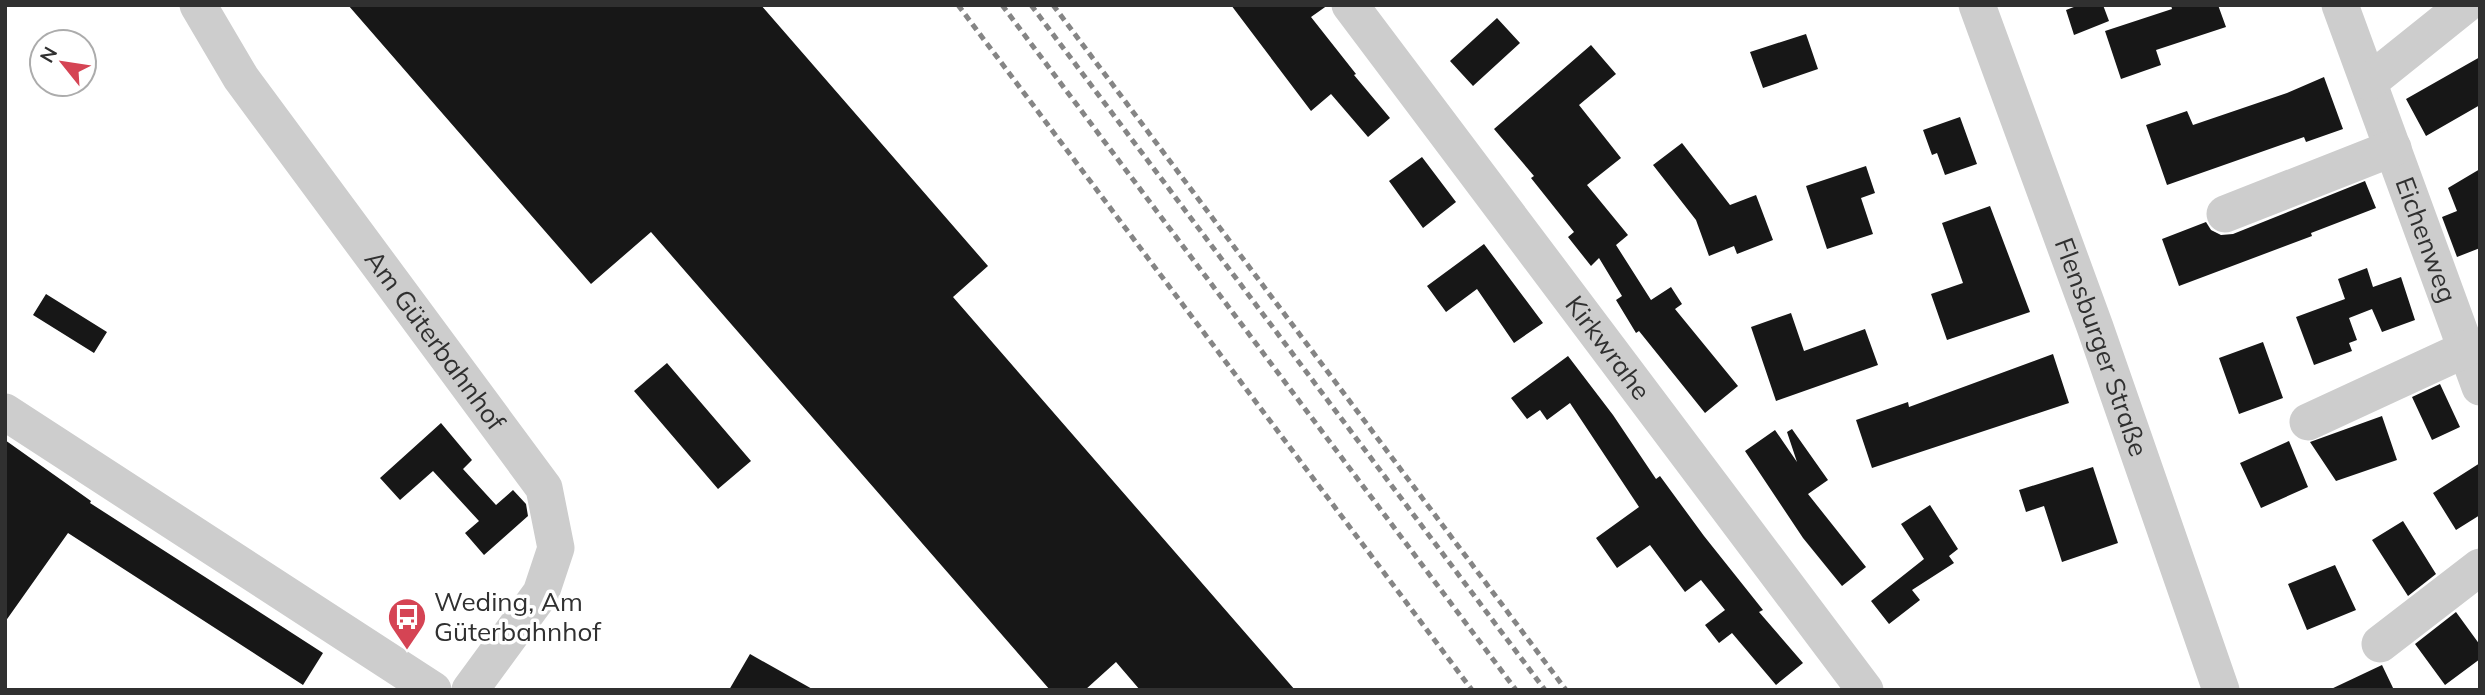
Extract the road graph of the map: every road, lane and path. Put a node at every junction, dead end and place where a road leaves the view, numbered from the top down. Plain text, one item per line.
1 (198, 5) edge
2 (1350, 5) edge
3 (1977, 5) edge
4 (2340, 5) edge
5 (2465, 5) edge
6 (2369, 82) junction
7 (2393, 148) junction
8 (2224, 214) dead end
9 (2468, 332) edge
10 (2480, 387) edge
11 (5, 412) edge
12 (2308, 422) dead end
13 (2480, 567) edge
14 (2380, 644) dead end
15 (433, 690) edge
16 (470, 690) edge
17 (1866, 690) edge
18 (2221, 690) edge

1 - 16 street, Am Güterbahnhof
2 - 17 street, Kirkwrahe
3 - 18 street, Flensburger Straße
4 - 6 street, Eichenweg
5 - 6 street
6 - 7 street, Eichenweg
7 - 8 street, Eichenweg
7 - 9 street, Eichenweg
9 - 10 street, Eichenweg
9 - 12 street
11 - 15 street
13 - 14 street

